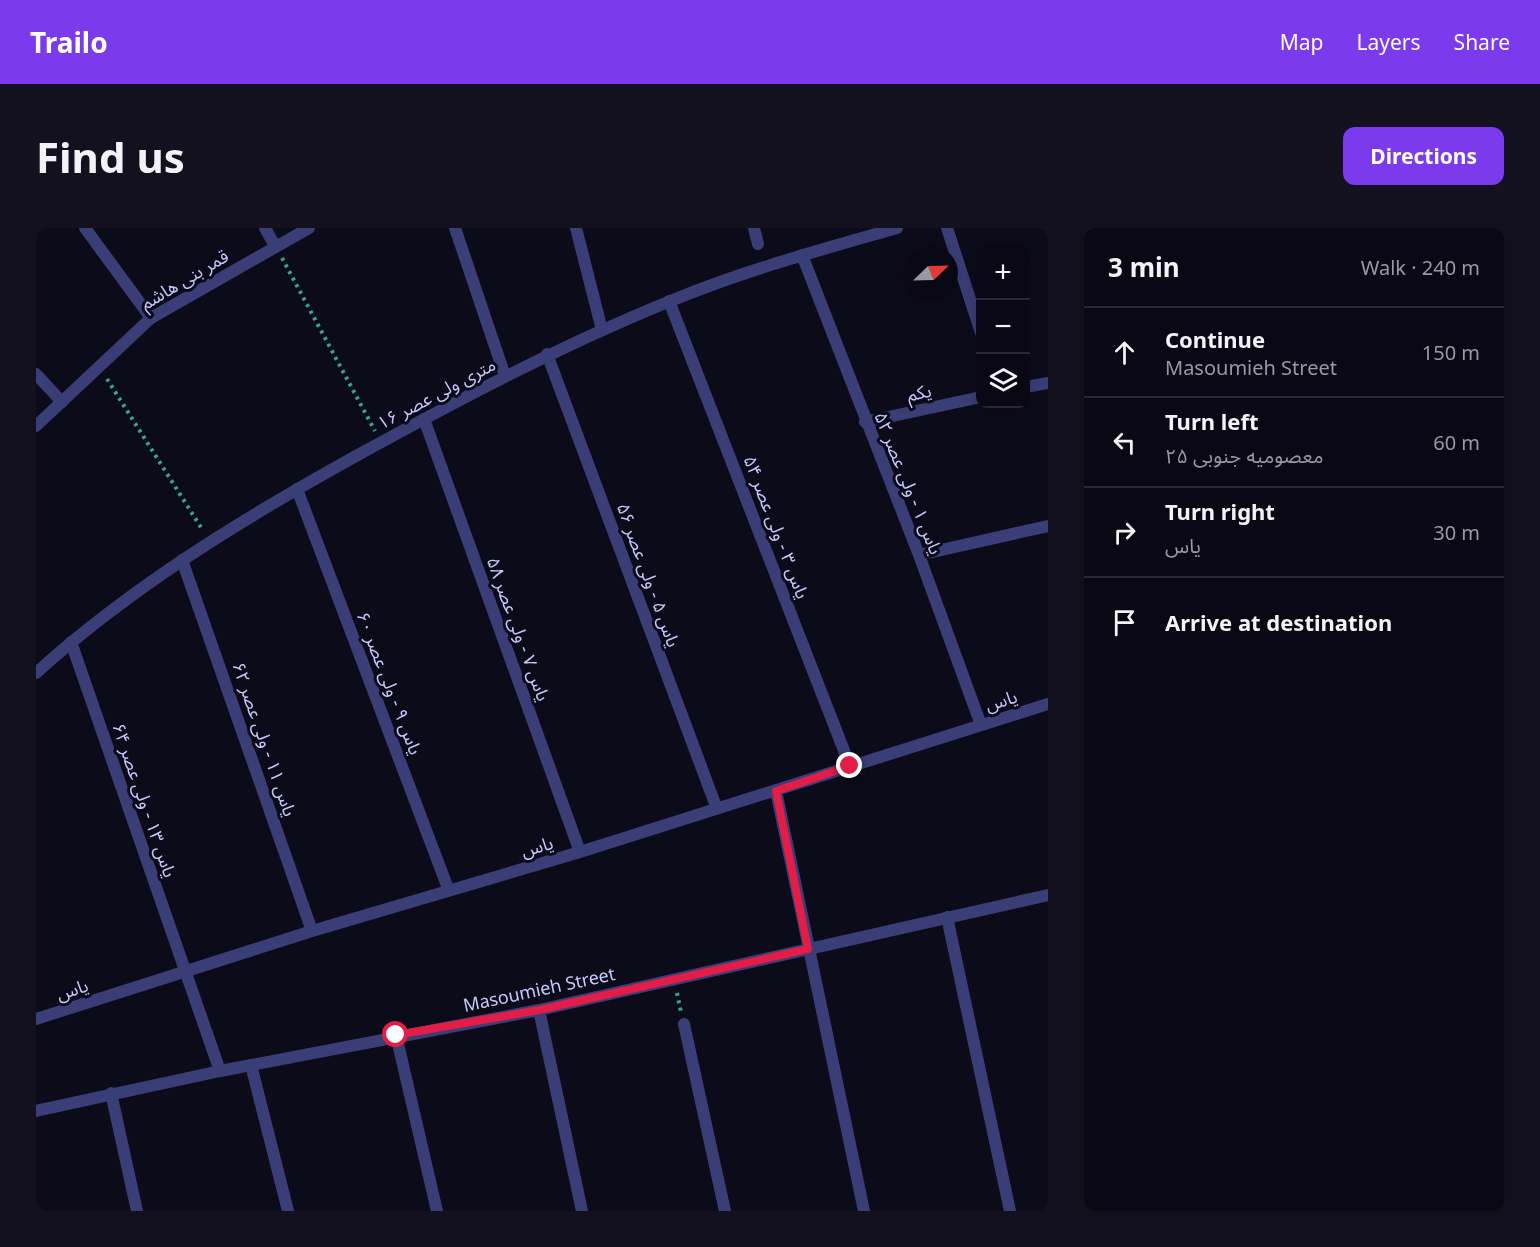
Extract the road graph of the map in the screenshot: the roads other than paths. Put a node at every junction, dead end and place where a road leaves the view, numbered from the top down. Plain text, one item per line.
1 (85, 228) edge
2 (265, 228) edge
3 (309, 228) edge
4 (455, 228) edge
5 (576, 228) edge
6 (754, 228) edge
7 (897, 228) edge
8 (946, 228) edge
9 (758, 244) dead end
10 (275, 246) junction
11 (802, 255) junction
12 (669, 301) junction
13 (151, 318) junction
14 (976, 318) edge
15 (602, 330) junction
16 (547, 354) junction
17 (36, 374) edge
18 (506, 376) junction
19 (1048, 383) edge
20 (1030, 386) edge
21 (976, 398) edge
22 (62, 402) junction
23 (424, 419) junction
24 (865, 422) junction
25 (36, 426) edge
26 (297, 489) junction
27 (1048, 526) edge
28 (919, 555) junction
29 (183, 560) junction
30 (71, 642) junction
31 (36, 673) edge
32 (1048, 704) edge
33 (981, 725) junction
34 (850, 766) junction
35 (776, 791) junction
36 (717, 809) junction
37 (580, 852) junction
38 (449, 891) junction
39 (1048, 895) edge
40 (947, 918) junction
41 (312, 931) junction
42 (808, 949) junction
43 (186, 971) junction
44 (539, 1010) junction
45 (36, 1019) edge
46 (684, 1024) road end
47 (396, 1035) junction
48 (251, 1065) junction
49 (220, 1071) junction
50 (111, 1093) junction
51 (36, 1111) edge
52 (137, 1211) edge
53 (288, 1211) edge
54 (437, 1211) edge
55 (582, 1211) edge
56 (725, 1211) edge
57 (864, 1211) edge
58 (1010, 1211) edge

1 - 13 street
2 - 10 street
3 - 10 street, قمر بنی هاشم
4 - 18 street
5 - 15 street
6 - 9 street
7 - 11 street, ۱۶ متری ولی عصر
8 - 14 street
10 - 13 street, قمر بنی هاشم
11 - 12 street, ۱۶ متری ولی عصر
11 - 24 street, یاس ۱ - ولی عصر ۵۲
12 - 15 street, ۱۶ متری ولی عصر
12 - 34 street, یاس ۳ - ولی عصر ۵۴
13 - 22 street, قمر بنی هاشم
15 - 16 street, ۱۶ متری ولی عصر
16 - 18 street, ۱۶ متری ولی عصر
16 - 36 street, یاس ۵ - ولی عصر ۵۶
17 - 22 street
18 - 23 street, ۱۶ متری ولی عصر
19 - 20 street
21 - 24 street, یکم
22 - 25 street, قمر بنی هاشم
23 - 26 street, ۱۶ متری ولی عصر
23 - 37 street, یاس ۷ - ولی عصر ۵۸
24 - 28 street, یاس ۱ - ولی عصر ۵۲
26 - 29 street, ۱۶ متری ولی عصر
26 - 38 street, یاس ۹ - ولی عصر ۶۰
27 - 28 street
28 - 33 street, یاس ۱ - ولی عصر ۵۲
29 - 30 street, ۱۶ متری ولی عصر
29 - 41 street, یاس ۱۱ - ولی عصر ۶۲
30 - 31 street, ۱۶ متری ولی عصر
30 - 43 street, یاس ۱۳ - ولی عصر ۶۴
32 - 33 street, یاس
33 - 34 street, یاس
34 - 35 street, یاس
35 - 36 street, یاس
35 - 42 street
36 - 37 street, یاس
37 - 38 street, یاس
38 - 41 street, یاس
39 - 40 street, Masoumieh Street
40 - 42 street, Masoumieh Street
40 - 58 street
41 - 43 street, یاس
42 - 44 street, Masoumieh Street
42 - 57 street
43 - 45 street, یاس
43 - 49 street, یاس ۱۳ - ولی عصر ۶۴
44 - 47 street, Masoumieh Street
44 - 55 street
46 - 56 street
47 - 48 street, Masoumieh Street
47 - 54 street
48 - 49 street, Masoumieh Street
48 - 53 street
49 - 50 street, Masoumieh Street
50 - 51 street, Masoumieh Street
50 - 52 street

